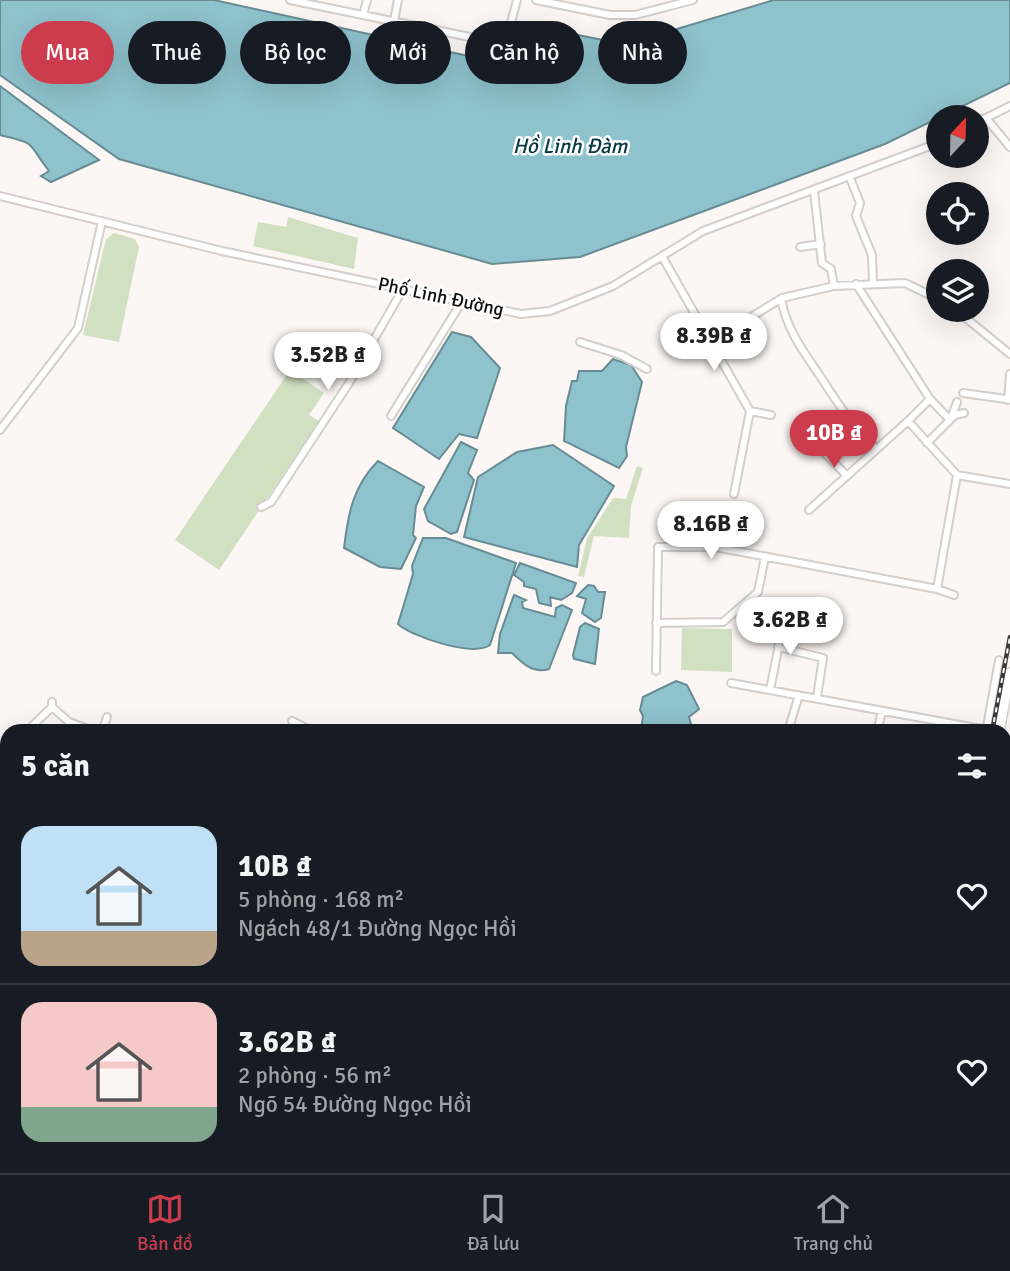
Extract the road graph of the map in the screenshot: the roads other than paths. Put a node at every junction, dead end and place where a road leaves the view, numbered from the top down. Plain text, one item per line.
1 (289, 0) edge
2 (331, 0) edge
3 (367, 0) edge
4 (398, 0) edge
5 (517, 0) edge
6 (536, 0) edge
7 (693, 0) edge
8 (330, 8) junction
9 (363, 15) junction
10 (390, 21) edge
11 (394, 21) edge
12 (451, 33) edge
13 (1010, 106) edge
14 (989, 116) edge
15 (989, 122) edge
16 (1010, 147) edge
17 (926, 148) edge
18 (850, 178) junction
19 (814, 191) junction
20 (0, 196) edge
21 (102, 221) junction
22 (821, 244) junction
23 (800, 247) dead end
24 (663, 258) junction
25 (873, 283) junction
26 (856, 284) junction
27 (834, 286) junction
28 (403, 289) junction
29 (926, 293) edge
30 (781, 299) junction
31 (461, 303) junction
32 (971, 322) edge
33 (580, 342) dead end
34 (742, 352) dead end
35 (1010, 354) edge
36 (647, 369) dead end
37 (1010, 374) edge
38 (963, 393) dead end
39 (930, 399) junction
40 (1008, 400) edge
41 (957, 402) dead end
42 (750, 411) junction
43 (964, 413) dead end
44 (771, 415) dead end
45 (391, 416) dead end
46 (952, 417) junction
47 (909, 420) junction
48 (0, 430) edge
49 (927, 443) junction
50 (821, 449) dead end
51 (876, 449) junction
52 (957, 475) junction
53 (847, 476) junction
54 (1010, 484) edge
55 (734, 494) dead end
56 (261, 507) dead end
57 (809, 510) dead end
58 (765, 557) junction
59 (937, 589) junction
60 (954, 595) dead end
61 (784, 619) dead end
62 (656, 623) junction
63 (778, 647) junction
64 (999, 660) dead end
65 (656, 671) dead end
66 (1010, 673) edge
67 (731, 683) dead end
68 (770, 690) junction
69 (799, 695) junction
70 (817, 697) junction
71 (881, 711) junction
72 (107, 717) dead end
73 (292, 721) dead end
74 (34, 724) edge
75 (74, 724) edge
76 (105, 724) edge
77 (298, 724) edge
78 (790, 724) edge
79 (879, 724) edge
80 (949, 724) edge
81 (987, 724) edge
82 (1000, 724) edge
83 (0, 857) edge
84 (0, 889) edge

1 - 8 street
2 - 8 street
3 - 9 street
4 - 11 street
5 - 12 street
6 - 7 street
8 - 9 street
9 - 10 street
13 - 14 street
15 - 16 street
17 - 18 street, Phố Linh Đường
18 - 19 street, Phố Linh Đường
18 - 25 street
19 - 22 street
19 - 24 street, Phố Linh Đường
20 - 21 street, Phố Linh Đường
21 - 28 street, Phố Linh Đường
21 - 48 street
22 - 23 street
22 - 27 street
24 - 31 street, Phố Linh Đường
24 - 42 street
25 - 26 street
25 - 29 street
26 - 27 street
26 - 39 street
27 - 30 street
28 - 31 street, Phố Linh Đường
28 - 56 street
30 - 34 street
30 - 51 street
31 - 45 street
32 - 35 street
33 - 36 street
37 - 40 street
38 - 40 street
39 - 46 street
39 - 47 street
41 - 46 street
42 - 44 street
42 - 55 street
43 - 46 street
46 - 49 street
47 - 49 street
47 - 51 street
49 - 52 street
50 - 53 street
51 - 53 street
52 - 54 street
52 - 59 street
53 - 57 street
58 - 59 street
58 - 62 street
58 - 62 street
59 - 60 street
61 - 63 street
62 - 65 street
63 - 68 street
63 - 70 street
64 - 81 street
66 - 82 highway
67 - 68 street
68 - 69 street
69 - 70 street
69 - 78 street
70 - 71 street
71 - 79 street
71 - 80 street
72 - 76 street
73 - 77 street
74 - 75 street
83 - 84 street

